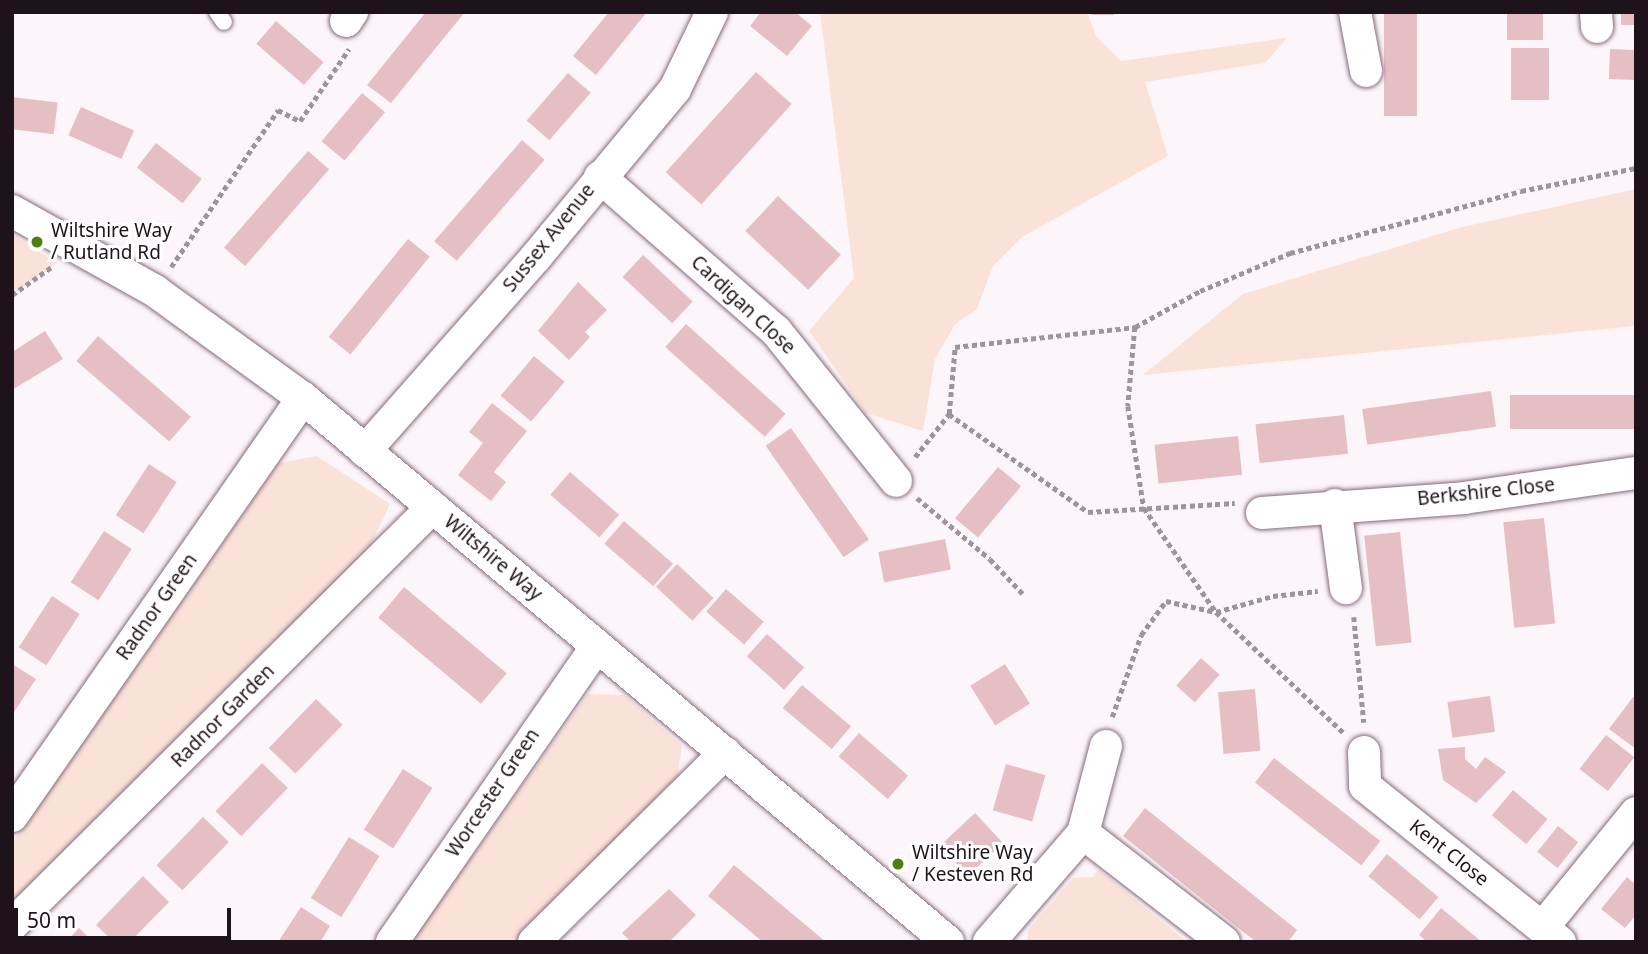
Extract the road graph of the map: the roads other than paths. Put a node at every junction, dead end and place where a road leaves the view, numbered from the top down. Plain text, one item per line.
1 (712, 12) edge
2 (1355, 12) edge
3 (1366, 71) dead end
4 (600, 177) junction
5 (12, 211) edge
6 (303, 398) junction
7 (365, 451) junction
8 (1636, 473) edge
9 (896, 481) road end
10 (1335, 505) junction
11 (433, 507) junction
12 (1262, 513) road end
13 (1346, 588) road end
14 (597, 646) junction
15 (1106, 746) road end
16 (1364, 752) road end
17 (725, 753) junction
18 (1636, 813) edge
19 (12, 816) edge
20 (1083, 833) junction
21 (12, 925) edge
22 (1551, 934) edge
23 (392, 942) edge
24 (534, 942) edge
25 (948, 942) edge
26 (989, 942) edge
27 (1224, 942) edge

1 - 4 street, Sussex Avenue
2 - 3 street
4 - 7 street, Sussex Avenue
4 - 9 street, Cardigan Close
5 - 6 street, Wiltshire Way
6 - 7 street, Wiltshire Way
6 - 19 street, Radnor Green
7 - 11 street, Wiltshire Way
8 - 10 street, Berkshire Close
10 - 12 street, Berkshire Close
10 - 13 street
11 - 14 street, Wiltshire Way
11 - 21 street, Radnor Garden
14 - 17 street, Wiltshire Way
14 - 23 street, Worcester Green
15 - 20 street
16 - 22 street, Kent Close
17 - 24 street
17 - 25 street, Wiltshire Way
18 - 22 street
20 - 26 street
20 - 27 street

